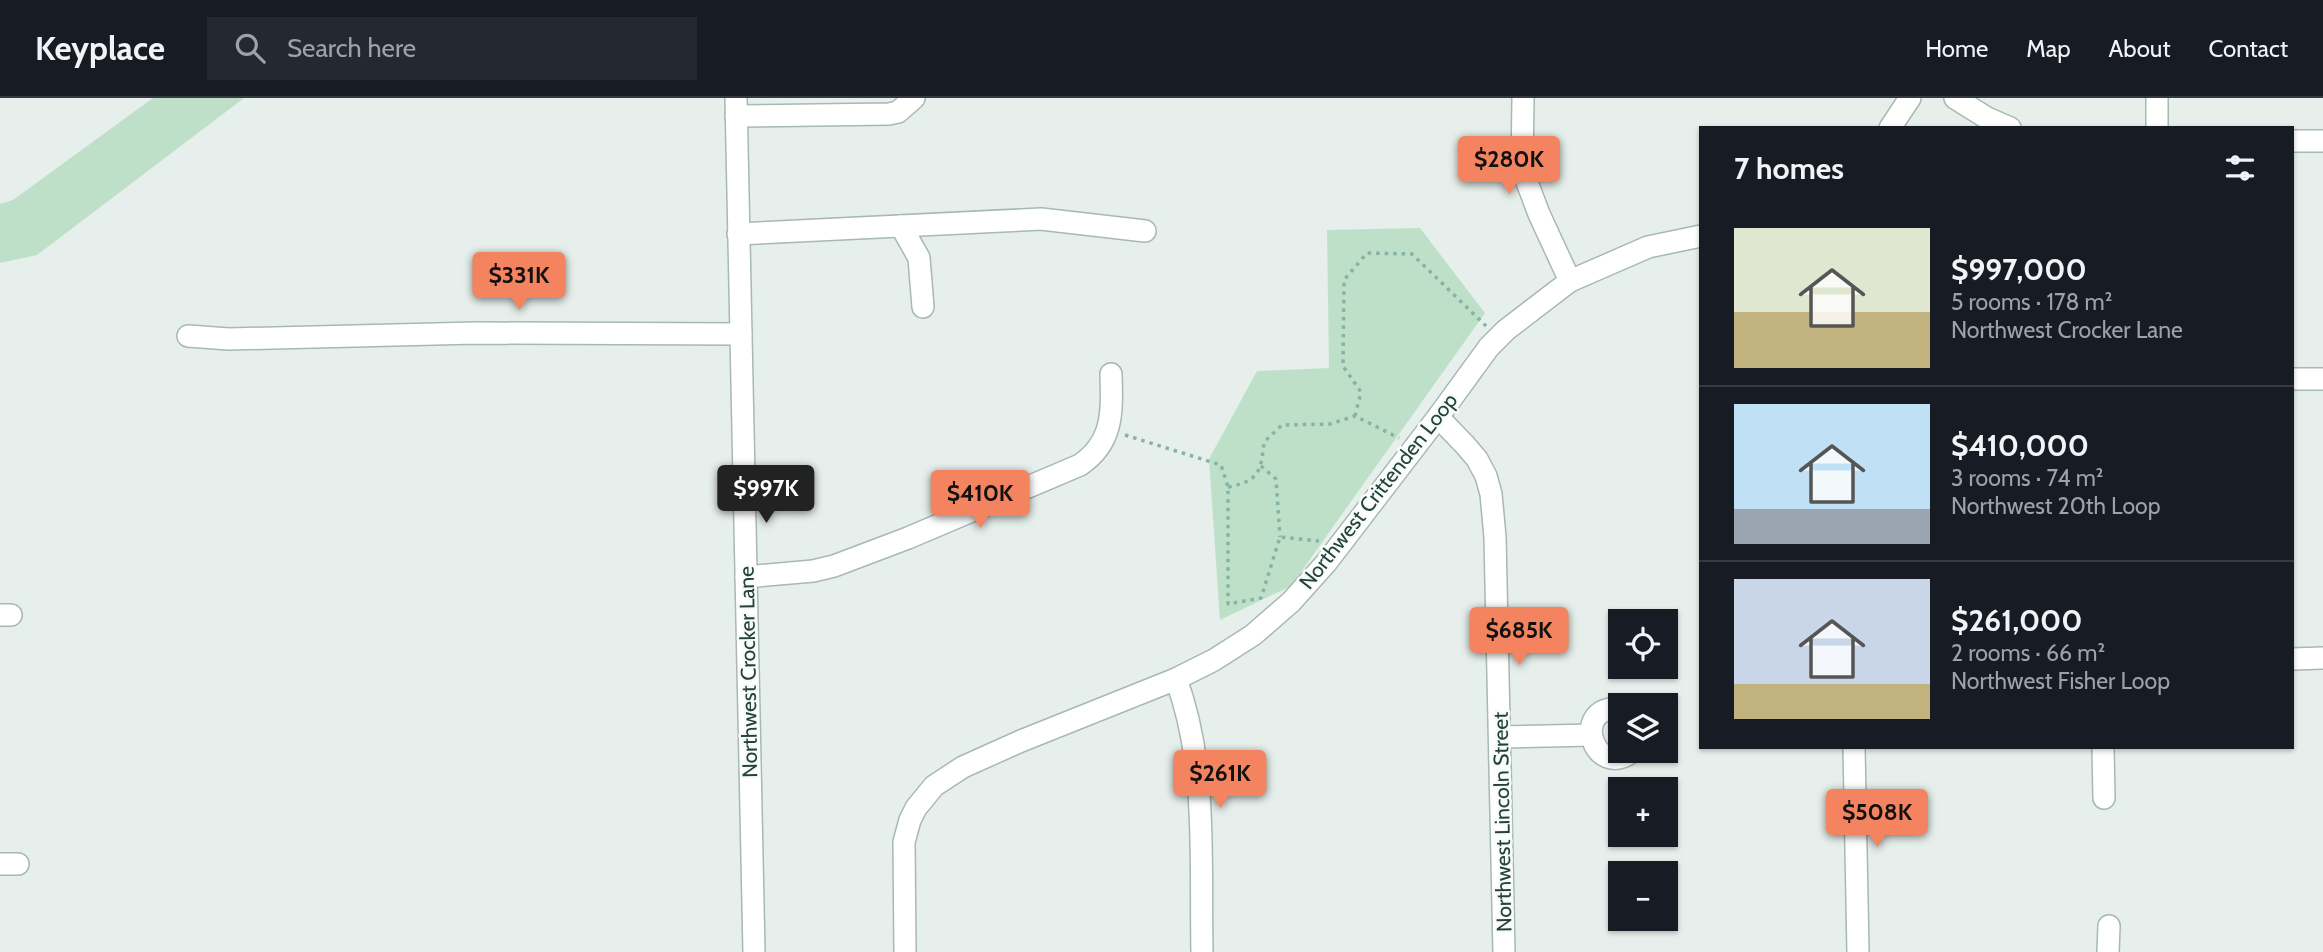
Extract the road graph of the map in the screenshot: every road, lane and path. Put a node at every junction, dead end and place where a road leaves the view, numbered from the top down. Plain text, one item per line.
1 (914, 98) edge
2 (1523, 98) edge
3 (1910, 98) edge
4 (1955, 98) edge
5 (2157, 98) edge
6 (736, 107) edge
7 (1891, 126) edge
8 (2005, 126) edge
9 (2157, 126) edge
10 (2294, 141) edge
11 (2323, 141) edge
12 (901, 226) junction
13 (1144, 231) dead end
14 (738, 234) junction
15 (1699, 236) edge
16 (1570, 281) junction
17 (923, 307) dead end
18 (741, 334) junction
19 (188, 336) dead end
20 (1497, 338) junction
21 (1111, 374) dead end
22 (2294, 379) edge
23 (2323, 379) edge
24 (1355, 416) junction
25 (1438, 417) junction
26 (1107, 429) junction
27 (1414, 446) junction
28 (1261, 466) junction
29 (1228, 487) junction
30 (1280, 537) junction
31 (1336, 549) junction
32 (746, 577) junction
33 (2323, 658) edge
34 (2294, 659) edge
35 (1176, 679) junction
36 (1608, 710) edge
37 (1591, 735) junction
38 (1500, 737) junction
39 (1854, 749) edge
40 (2103, 749) edge
41 (1608, 756) edge
42 (2104, 798) dead end
43 (2109, 926) dead end
44 (754, 952) edge
45 (905, 952) edge
46 (1202, 952) edge
47 (1504, 952) edge
48 (1858, 952) edge
49 (2108, 952) edge

1 - 6 street
2 - 16 street
3 - 7 street
4 - 8 street
5 - 9 street
6 - 14 street, Northwest Crocker Lane
10 - 11 street
12 - 13 street
12 - 14 street
12 - 17 street
14 - 18 street, Northwest Crocker Lane
15 - 16 street, Northwest Crittenden Loop
16 - 20 street, Northwest Crittenden Loop
18 - 19 street
18 - 32 street, Northwest Crocker Lane
20 - 24 path
20 - 25 street, Northwest Crittenden Loop
21 - 26 street
22 - 23 street
24 - 27 path
24 - 28 path
25 - 27 street, Northwest Crittenden Loop
25 - 38 street, Northwest Lincoln Street
26 - 29 path
26 - 32 street
27 - 31 street, Northwest Crittenden Loop
28 - 29 path
28 - 30 path
29 - 30 path
30 - 31 path
31 - 35 street, Northwest Crittenden Loop
32 - 44 street, Northwest Crocker Lane
33 - 34 street
35 - 45 street, Northwest Crittenden Loop
35 - 46 street
36 - 37 street
37 - 38 street
37 - 41 street
38 - 47 street, Northwest Lincoln Street
39 - 48 street
40 - 42 street
43 - 49 street

